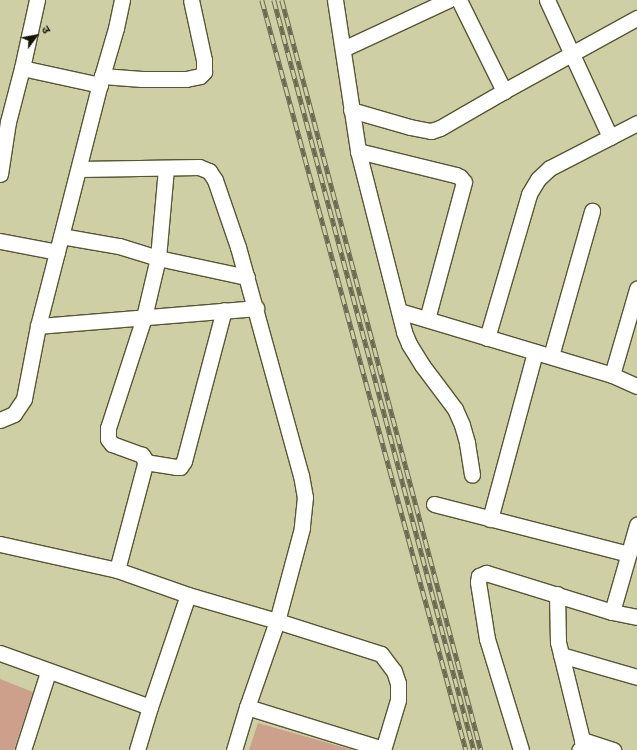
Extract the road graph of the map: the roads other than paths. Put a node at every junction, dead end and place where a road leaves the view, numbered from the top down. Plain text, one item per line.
1 (37, 0) edge
2 (122, 0) edge
3 (191, 0) edge
4 (334, 0) edge
5 (448, 0) edge
6 (459, 0) edge
7 (547, 0) edge
8 (421, 6) edge
9 (637, 18) edge
10 (343, 49) junction
11 (572, 52) junction
12 (22, 68) junction
13 (101, 81) junction
14 (504, 91) junction
15 (351, 110) junction
16 (4, 121) edge
17 (637, 124) edge
18 (610, 137) junction
19 (358, 151) junction
20 (1, 157) edge
21 (79, 169) junction
22 (166, 169) junction
23 (0, 174) edge
24 (592, 211) dead end
25 (61, 236) junction
26 (0, 241) edge
27 (57, 252) junction
28 (158, 258) junction
29 (247, 277) junction
30 (637, 289) edge
31 (256, 308) junction
32 (224, 310) junction
33 (399, 311) junction
34 (144, 316) junction
35 (427, 319) junction
36 (38, 326) junction
37 (487, 338) junction
38 (535, 352) junction
39 (551, 356) junction
40 (612, 375) junction
41 (637, 386) edge
42 (0, 420) edge
43 (145, 462) junction
44 (472, 475) dead end
45 (434, 504) dead end
46 (490, 519) junction
47 (637, 525) edge
48 (0, 544) edge
49 (629, 554) junction
50 (117, 570) junction
51 (557, 594) junction
52 (188, 595) junction
53 (612, 612) junction
54 (637, 618) edge
55 (277, 621) junction
56 (0, 653) edge
57 (561, 655) junction
58 (48, 672) junction
59 (637, 677) edge
60 (247, 706) junction
61 (150, 707) junction
62 (580, 745) edge
63 (23, 750) edge
64 (137, 750) edge
65 (234, 750) edge
66 (383, 750) edge
67 (521, 750) edge
68 (613, 750) edge

1 - 12 street
2 - 13 street
3 - 13 street
4 - 10 street
5 - 8 street
6 - 14 street
7 - 11 street
8 - 10 street
9 - 11 street
10 - 15 street
11 - 14 street
11 - 18 street
12 - 13 street
12 - 16 street
13 - 21 street
14 - 15 street
15 - 19 street
16 - 20 street
17 - 18 street
18 - 37 street
19 - 33 street
19 - 35 street
20 - 23 street
21 - 22 street
21 - 25 street
22 - 28 street
22 - 29 street
24 - 39 street
25 - 27 street
25 - 28 street
26 - 27 street
27 - 36 street
28 - 29 street
28 - 34 street
29 - 31 street
30 - 40 street
31 - 32 street
31 - 55 street
32 - 34 street
32 - 43 street
33 - 35 street
33 - 44 street
34 - 36 street
34 - 43 street
35 - 37 street
36 - 42 street
37 - 38 street
38 - 39 street
38 - 46 street
39 - 40 street
40 - 41 street
43 - 50 street
45 - 46 street
46 - 49 street
47 - 49 street
48 - 50 street
49 - 53 street
50 - 52 street
51 - 53 street
51 - 57 street
51 - 67 street
52 - 55 street
52 - 61 street
53 - 54 street
55 - 60 street
55 - 66 street
56 - 58 street
57 - 59 street
57 - 62 street
58 - 61 street
58 - 63 street
60 - 65 street
60 - 66 street
61 - 64 street
62 - 68 street

